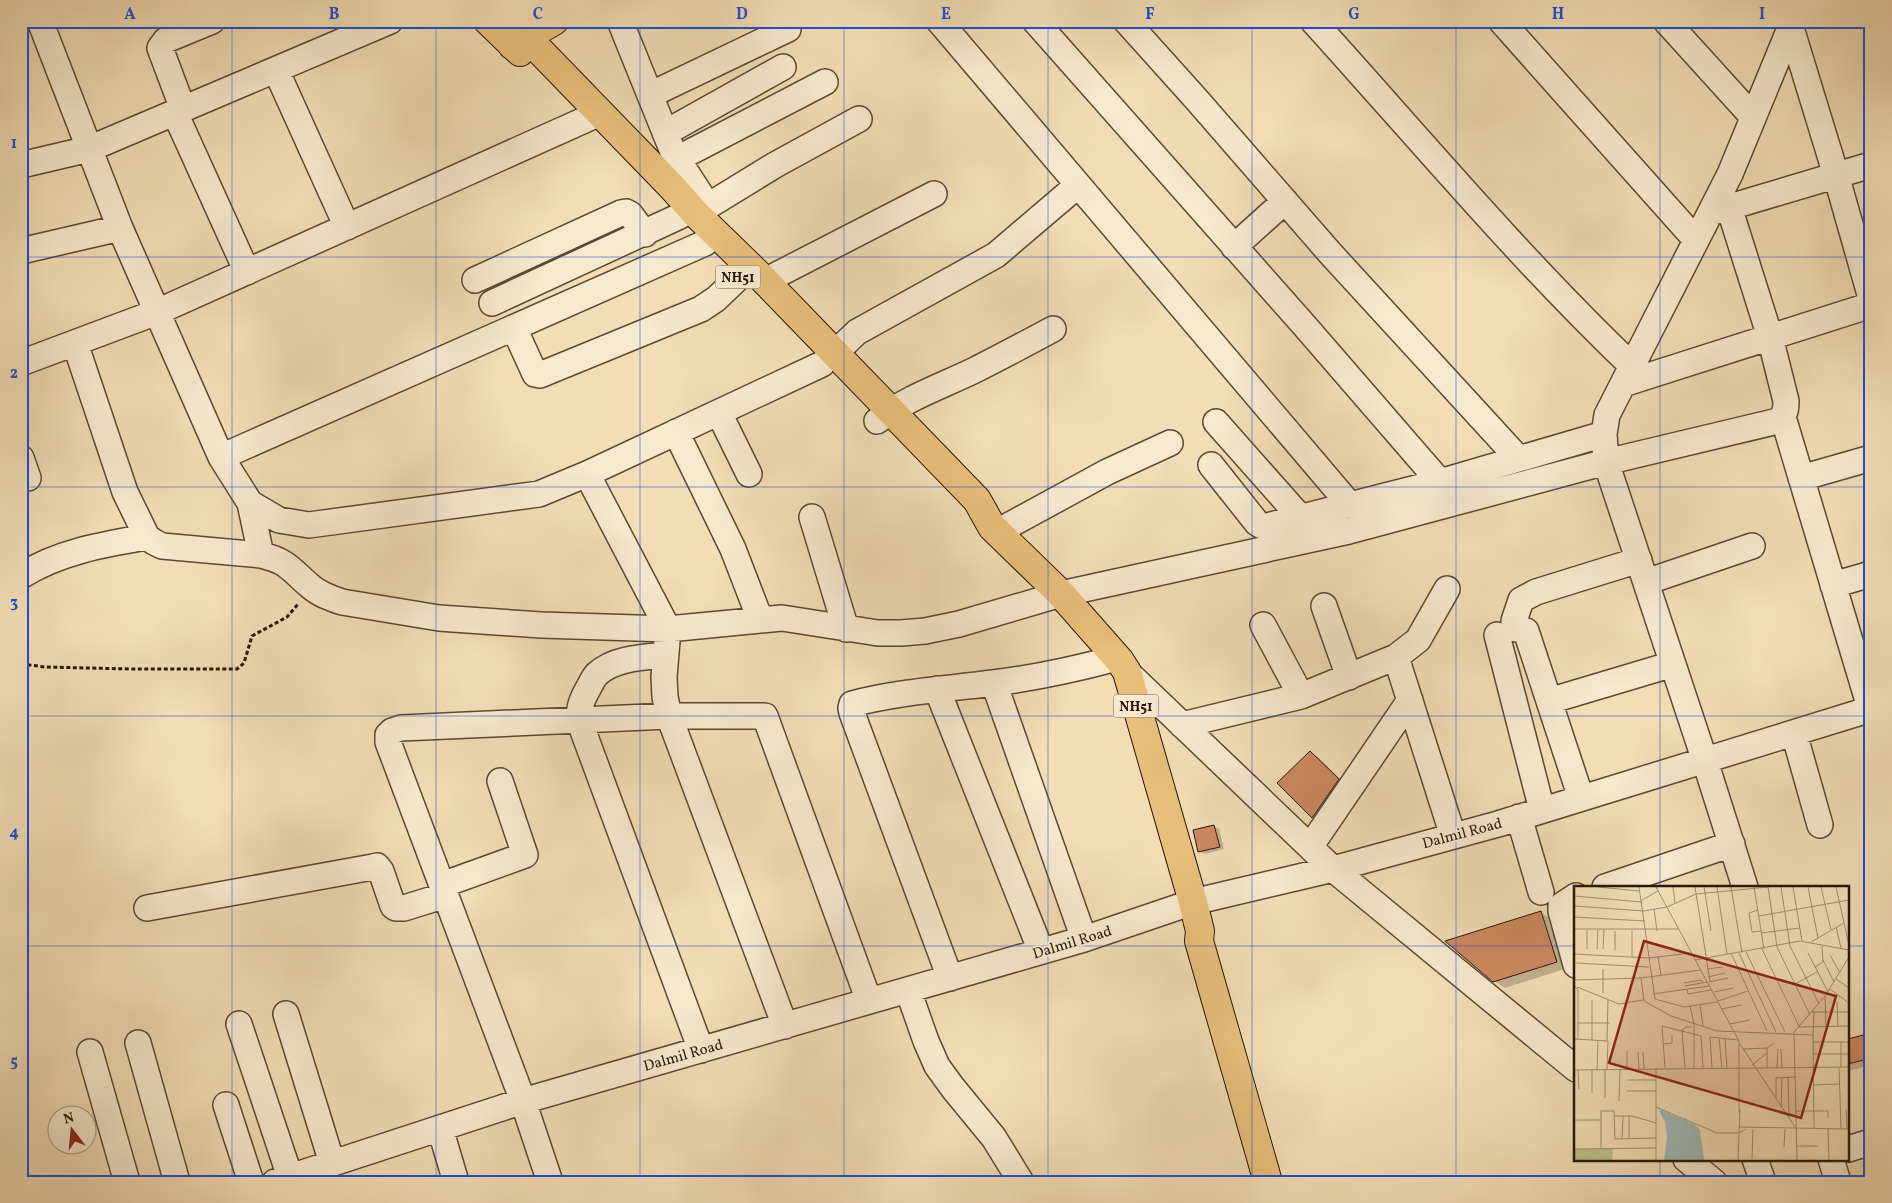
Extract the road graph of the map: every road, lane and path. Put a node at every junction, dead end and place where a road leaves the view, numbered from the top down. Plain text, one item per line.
1 (40, 21) edge
2 (212, 21) edge
3 (390, 21) edge
4 (488, 21) edge
5 (554, 21) edge
6 (620, 21) edge
7 (939, 21) edge
8 (1036, 21) edge
9 (1126, 21) edge
10 (1313, 21) edge
11 (1501, 21) edge
12 (1666, 21) edge
13 (1792, 24) edge
14 (788, 29) dead end
15 (516, 34) edge
16 (783, 67) dead end
17 (276, 70) junction
18 (825, 82) dead end
19 (650, 95) junction
20 (179, 111) junction
21 (594, 116) junction
22 (1753, 117) junction
23 (859, 119) dead end
24 (665, 133) junction
25 (89, 149) junction
26 (677, 159) junction
27 (21, 165) edge
28 (1871, 165) edge
29 (1836, 175) junction
30 (1078, 185) junction
31 (934, 194) dead end
32 (1285, 201) junction
33 (1720, 210) junction
34 (692, 214) junction
35 (347, 227) junction
36 (120, 228) junction
37 (645, 234) junction
38 (1696, 240) junction
39 (705, 243) junction
40 (1234, 247) junction
41 (21, 251) edge
42 (248, 272) junction
43 (752, 279) junction
44 (475, 280) dead end
45 (1871, 298) edge
46 (492, 303) dead end
47 (1871, 305) edge
48 (156, 312) junction
49 (514, 328) junction
50 (1053, 329) dead end
51 (1770, 337) junction
52 (75, 343) junction
53 (828, 359) junction
54 (21, 363) edge
55 (1628, 375) junction
56 (718, 413) junction
57 (883, 416) junction
58 (1783, 417) junction
59 (1216, 422) dead end
60 (676, 432) junction
61 (1604, 434) junction
62 (1170, 443) dead end
63 (221, 457) junction
64 (1871, 458) edge
65 (1519, 459) junction
66 (1606, 462) junction
67 (1211, 465) dead end
68 (587, 474) junction
69 (749, 474) dead end
70 (1801, 478) junction
71 (1440, 482) junction
72 (250, 503) junction
73 (1350, 505) junction
74 (812, 517) dead end
75 (1301, 518) junction
76 (995, 529) junction
77 (148, 537) junction
78 (1752, 546) dead end
79 (261, 555) junction
80 (1643, 571) junction
81 (1871, 574) edge
82 (21, 576) edge
83 (1833, 585) junction
84 (310, 587) junction
85 (1446, 589) dead end
86 (1061, 594) junction
87 (1324, 606) dead end
88 (760, 619) junction
89 (1263, 625) dead end
90 (846, 628) junction
91 (668, 629) junction
92 (1513, 632) junction
93 (665, 656) junction
94 (1396, 657) junction
95 (21, 664) edge
96 (1673, 664) junction
97 (1122, 665) junction
98 (1349, 677) junction
99 (994, 683) junction
100 (937, 689) junction
101 (1301, 696) junction
102 (1410, 700) junction
103 (1549, 701) junction
104 (1871, 710) edge
105 (669, 716) junction
106 (579, 720) junction
107 (1182, 725) junction
108 (1794, 733) junction
109 (1706, 761) junction
110 (500, 781) dead end
111 (1581, 798) junction
112 (1530, 814) junction
113 (1820, 825) dead end
114 (1453, 836) junction
115 (1732, 844) junction
116 (1310, 847) junction
117 (1333, 869) junction
118 (1669, 876) edge
119 (1607, 886) edge
120 (1745, 886) edge
121 (444, 890) junction
122 (1541, 892) dead end
123 (1574, 897) edge
124 (1193, 902) junction
125 (147, 908) dead end
126 (1084, 939) junction
127 (1041, 951) junction
128 (1574, 958) edge
129 (950, 978) junction
130 (908, 990) junction
131 (869, 1002) junction
132 (286, 1014) dead end
133 (239, 1024) dead end
134 (785, 1026) junction
135 (138, 1043) dead end
136 (701, 1050) junction
137 (90, 1052) dead end
138 (1574, 1067) edge
139 (523, 1102) junction
140 (226, 1105) dead end
141 (1255, 1111) junction
142 (440, 1128) junction
143 (1871, 1142) edge
144 (1850, 1147) edge
145 (1687, 1160) edge
146 (1755, 1160) edge
147 (1831, 1160) edge
148 (332, 1164) junction
149 (283, 1179) edge
150 (127, 1182) edge
151 (177, 1182) edge
152 (251, 1182) edge
153 (456, 1182) edge
154 (550, 1182) edge
155 (1020, 1182) edge
156 (1268, 1182) edge
157 (1284, 1182) edge
158 (1714, 1182) edge
159 (1763, 1182) edge
160 (1838, 1182) edge

1 - 25 street
2 - 20 street
3 - 17 street
4 - 15 main road, NH51
5 - 15 main road
6 - 19 street
7 - 30 street
8 - 40 street
9 - 32 street
10 - 55 street
11 - 38 street
12 - 22 street
13 - 22 street
13 - 29 street
14 - 19 street
15 - 21 main road, NH51
16 - 24 street
17 - 20 street
17 - 35 street
18 - 26 street
19 - 24 street
20 - 25 street
20 - 42 street
21 - 34 main road, NH51
21 - 35 street
22 - 33 street
23 - 34 street
24 - 26 street
25 - 27 street
25 - 36 street
26 - 34 street
28 - 29 street
29 - 33 street
29 - 45 street
30 - 53 street
30 - 73 street
31 - 43 street
32 - 40 street
32 - 65 street
33 - 38 street
33 - 51 street
34 - 37 street
34 - 39 main road, NH51
34 - 43 main road, NH51
35 - 42 street
36 - 41 street
36 - 48 street
37 - 44 street
37 - 46 street
38 - 55 street
39 - 43 main road, NH51
39 - 49 street
40 - 71 street
42 - 48 street
43 - 49 street
43 - 53 main road, NH51
47 - 51 street
48 - 52 street
48 - 63 street
49 - 63 street
50 - 57 street
51 - 55 street
51 - 58 street
52 - 54 street
52 - 77 street
53 - 56 street
53 - 57 main road, NH51
55 - 61 street
56 - 60 street
56 - 69 street
57 - 76 main road, NH51
58 - 66 street
58 - 70 street
59 - 75 street
60 - 68 street
60 - 88 street
61 - 65 street
61 - 66 street
62 - 76 street
63 - 72 street
64 - 70 street
65 - 71 street
66 - 80 street
66 - 86 street
67 - 75 street
68 - 72 street
68 - 91 street
70 - 83 street
71 - 73 street
72 - 79 street
73 - 75 street
74 - 90 street
76 - 86 main road, NH51
77 - 79 street
77 - 82 street
78 - 80 street
79 - 84 street
80 - 92 street
80 - 96 street
81 - 83 street
83 - 104 street
84 - 91 street
84 - 95 path
85 - 94 street
86 - 90 street
86 - 97 main road, NH51
87 - 98 street
88 - 90 street
88 - 91 street
89 - 101 street
91 - 93 street
92 - 103 street
92 - 112 street
93 - 105 street
93 - 106 street
94 - 98 street
94 - 102 street
96 - 103 street
96 - 109 street
97 - 99 street
97 - 107 street
97 - 124 main road, NH51
98 - 101 street
99 - 100 street
99 - 126 street
100 - 127 street
100 - 129 street
101 - 107 street
102 - 114 street
102 - 116 street
103 - 111 street
104 - 108 street, Dalmil Road
105 - 106 street
105 - 131 street
105 - 134 street
106 - 121 street
106 - 136 street
107 - 116 street
108 - 109 street, Dalmil Road
108 - 113 street
109 - 111 street, Dalmil Road
109 - 115 street
110 - 121 street
111 - 112 street, Dalmil Road
112 - 114 street, Dalmil Road
112 - 122 street
114 - 117 street, Dalmil Road
115 - 118 street
115 - 120 street
116 - 117 street
117 - 124 street, Dalmil Road
117 - 138 street
118 - 119 street
121 - 125 street
121 - 139 street
123 - 128 street
124 - 126 street, Dalmil Road
124 - 141 main road, NH51
126 - 127 street, Dalmil Road
127 - 129 street, Dalmil Road
129 - 130 street, Dalmil Road
130 - 131 street, Dalmil Road
130 - 155 street
131 - 134 street, Dalmil Road
132 - 148 street
133 - 149 street
134 - 136 street, Dalmil Road
135 - 151 street
136 - 139 street, Dalmil Road
137 - 150 street
139 - 142 street, Dalmil Road
139 - 154 street
140 - 152 street
141 - 156 main road, NH51
141 - 157 main road, NH51
142 - 148 street, Dalmil Road
142 - 153 street
143 - 144 street
145 - 158 street
146 - 159 street
147 - 160 street
148 - 149 street, Dalmil Road

